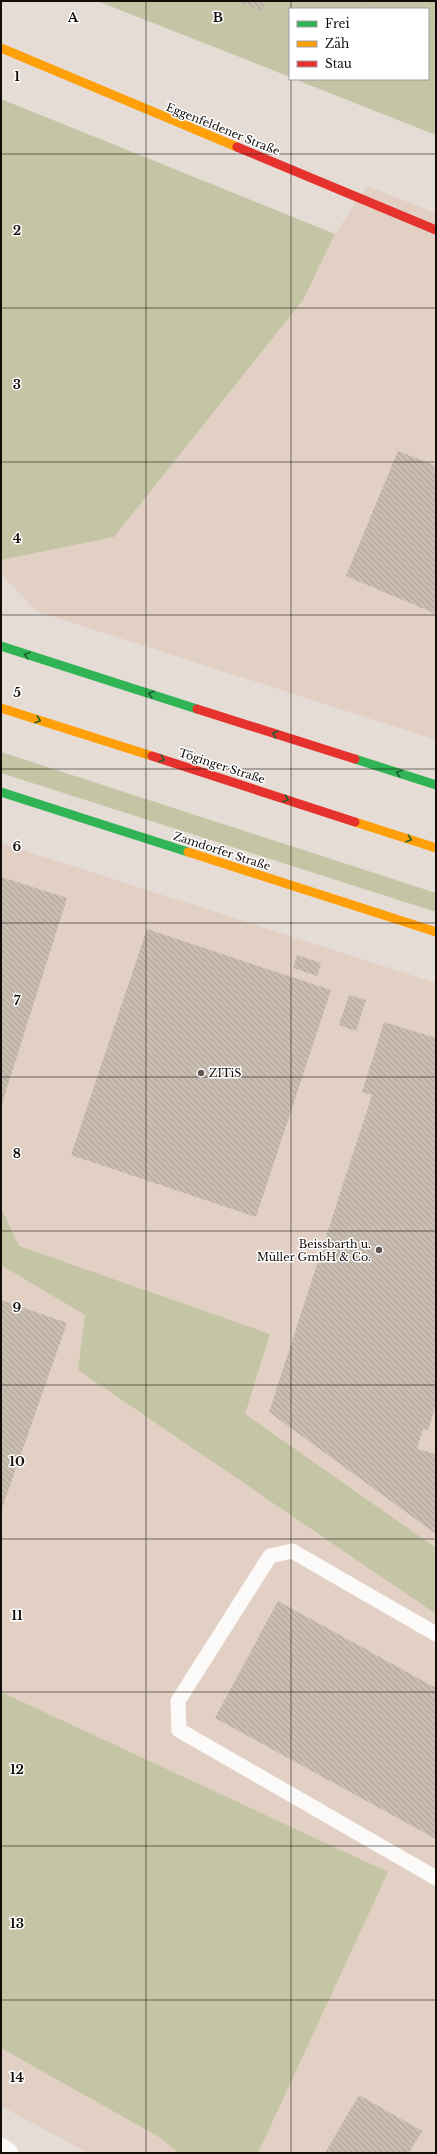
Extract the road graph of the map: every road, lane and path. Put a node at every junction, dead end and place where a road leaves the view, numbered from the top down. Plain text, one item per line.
1 (359, 1) edge
2 (376, 8) edge
3 (1, 48) edge
4 (436, 230) edge
5 (1, 646) edge
6 (1, 708) edge
7 (436, 785) edge
8 (1, 792) edge
9 (436, 848) edge
10 (436, 932) edge
11 (436, 1634) edge
12 (436, 1878) edge
13 (1, 2149) edge
14 (7, 2153) edge

1 - 2 path
3 - 4 main road, Eggenfeldener Straße
7 -> 5 main road
6 -> 9 main road, Töginger Straße
8 - 10 main road, Zamdorfer Straße
11 - 12 lane
13 - 14 street

